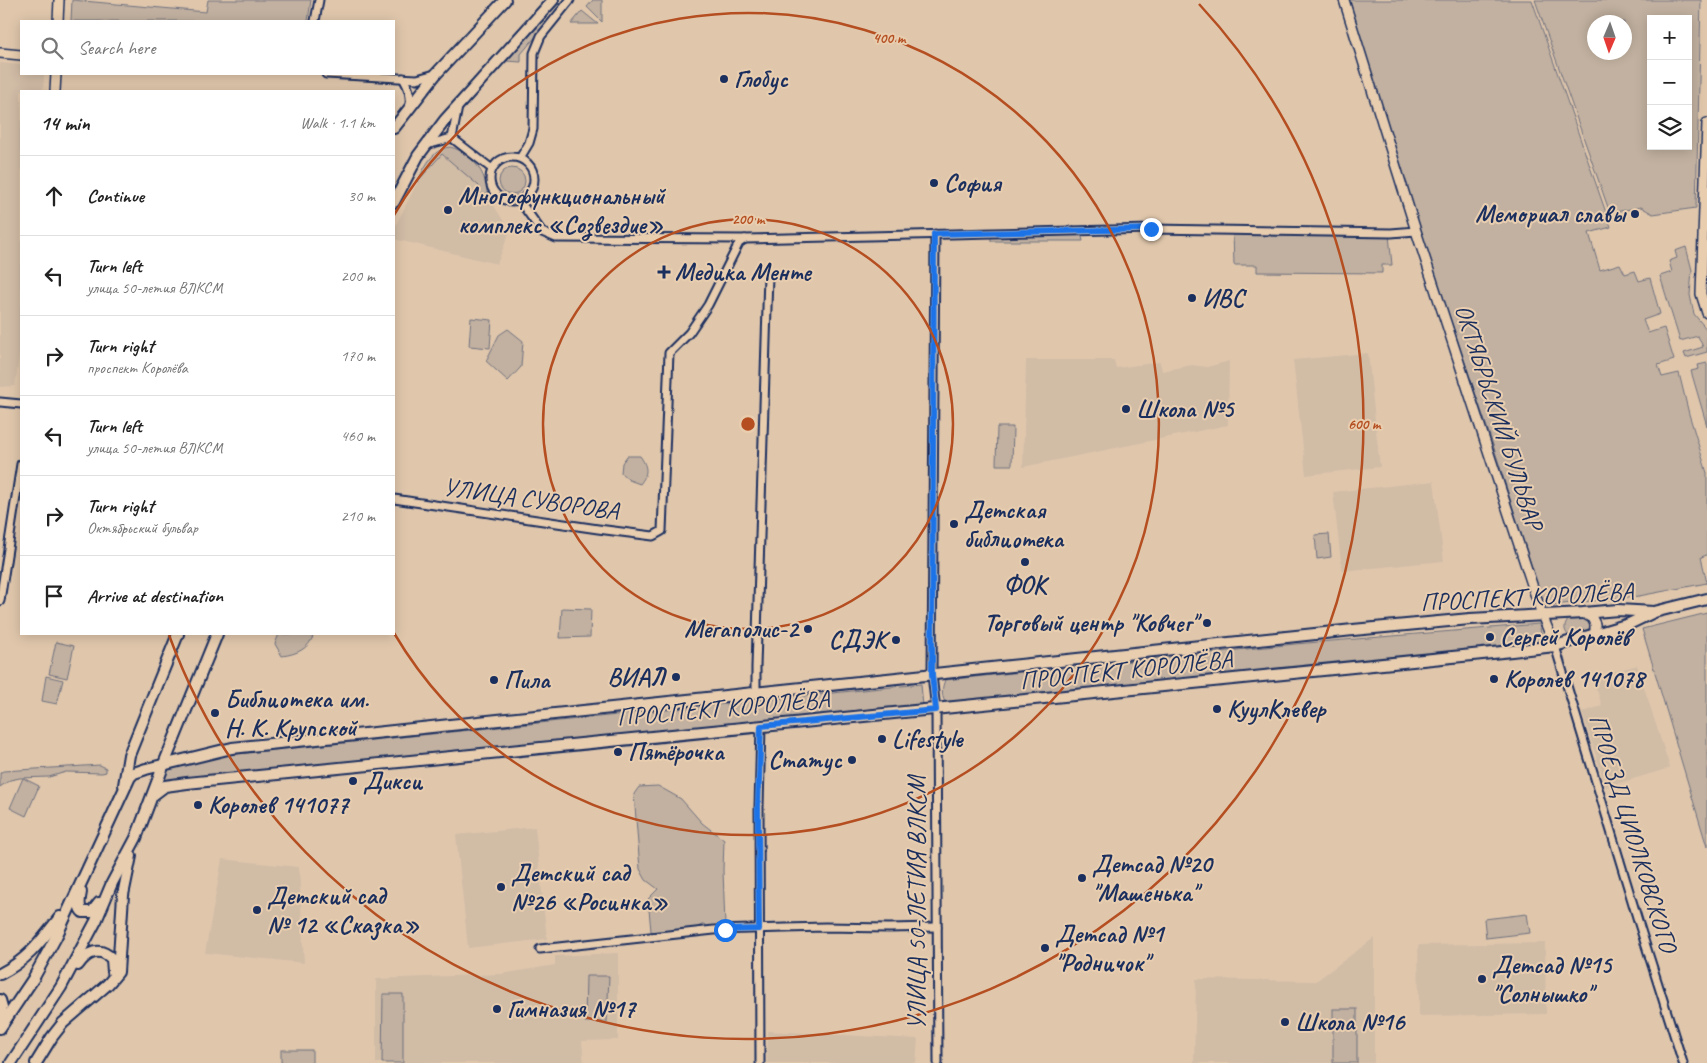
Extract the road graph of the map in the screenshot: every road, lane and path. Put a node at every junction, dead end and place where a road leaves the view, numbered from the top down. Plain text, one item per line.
1 (59, 0) edge
2 (320, 0) edge
3 (505, 0) edge
4 (552, 0) edge
5 (570, 0) edge
6 (1344, 0) edge
7 (58, 20) edge
8 (316, 20) edge
9 (0, 53) edge
10 (20, 55) edge
11 (436, 74) junction
12 (56, 75) edge
13 (345, 75) edge
14 (403, 78) junction
15 (55, 90) edge
16 (458, 104) junction
17 (410, 106) junction
18 (1707, 123) edge
19 (395, 127) edge
20 (452, 138) junction
21 (426, 145) junction
22 (520, 158) junction
23 (492, 169) junction
24 (395, 200) edge
25 (519, 200) junction
26 (1416, 231) junction
27 (934, 234) junction
28 (745, 238) junction
29 (768, 276) dead end
30 (1707, 313) edge
31 (0, 402) edge
32 (20, 404) edge
33 (20, 471) edge
34 (395, 499) edge
35 (1707, 599) edge
36 (0, 601) edge
37 (1656, 612) junction
38 (1583, 614) junction
39 (1542, 615) junction
40 (1595, 634) junction
41 (178, 635) edge
42 (217, 635) edge
43 (1554, 646) junction
44 (932, 675) junction
45 (756, 693) junction
46 (936, 710) junction
47 (761, 726) junction
48 (164, 764) junction
49 (124, 789) junction
50 (153, 795) junction
51 (136, 838) junction
52 (85, 874) junction
53 (112, 883) junction
54 (73, 900) junction
55 (937, 926) junction
56 (759, 929) junction
57 (540, 949) dead end
58 (0, 974) edge
59 (111, 980) junction
60 (61, 987) junction
61 (0, 1000) edge
62 (0, 1016) edge
63 (0, 1028) edge
64 (12, 1063) edge
65 (36, 1063) edge
66 (760, 1063) edge
67 (938, 1063) edge
68 (1684, 1063) edge

1 - 7 street
2 - 8 street
3 - 11 main road
4 - 16 main road
5 - 22 street
6 - 26 street, ОКТЯБРЬСКИЙ БУЛЬВАР
9 - 10 street
11 - 14 street
11 - 17 main road
12 - 15 street
13 - 14 street
14 - 17 street
16 - 20 street
16 - 21 main road
17 - 19 main road
18 - 30 street
20 - 21 street
20 - 23 street
21 - 24 main road
22 - 23 street
22 - 25 street
23 - 25 street
25 - 28 street
26 - 27 street
26 - 39 street, ОКТЯБРЬСКИЙ БУЛЬВАР
27 - 28 street
27 - 44 street, УЛИЦА 50-ЛЕТИЯ ВЛКСМ
28 - 34 street, УЛИЦА СУВОРОВА
29 - 45 street
31 - 32 street
33 - 36 street
35 - 37 main road
37 - 38 main road, ПРОСПЕКТ КОРОЛЁВА
37 - 40 main road, ПРОСПЕКТ КОРОЛЁВА
38 - 39 main road, ПРОСПЕКТ КОРОЛЁВА
38 - 40 street
39 - 43 street, ПРОЕЗД ЦИОЛКОВСКОГО
39 - 44 main road, ПРОСПЕКТ КОРОЛЁВА
40 - 43 main road, ПРОСПЕКТ КОРОЛЁВА
41 - 49 main road
42 - 48 main road
43 - 46 main road, ПРОСПЕКТ КОРОЛЁВА
43 - 68 street, ПРОЕЗД ЦИОЛКОВСКОГО
44 - 45 main road, ПРОСПЕКТ КОРОЛЁВА
44 - 46 street, УЛИЦА 50-ЛЕТИЯ ВЛКСМ
45 - 48 main road, ПРОСПЕКТ КОРОЛЁВА
46 - 47 main road, ПРОСПЕКТ КОРОЛЁВА
46 - 55 street, УЛИЦА 50-ЛЕТИЯ ВЛКСМ
47 - 50 main road, ПРОСПЕКТ КОРОЛЁВА
47 - 56 street
48 - 49 main road, ПРОСПЕКТ КОРОЛЁВА
48 - 50 main road
49 - 52 main road
50 - 51 main road
51 - 53 main road
51 - 59 main road
52 - 53 main road
52 - 54 main road
53 - 60 main road
54 - 58 main road
54 - 63 main road
55 - 56 street
55 - 67 street, УЛИЦА 50-ЛЕТИЯ ВЛКСМ
56 - 57 street
56 - 66 street
59 - 60 main road
59 - 65 main road
60 - 64 main road
61 - 62 main road

